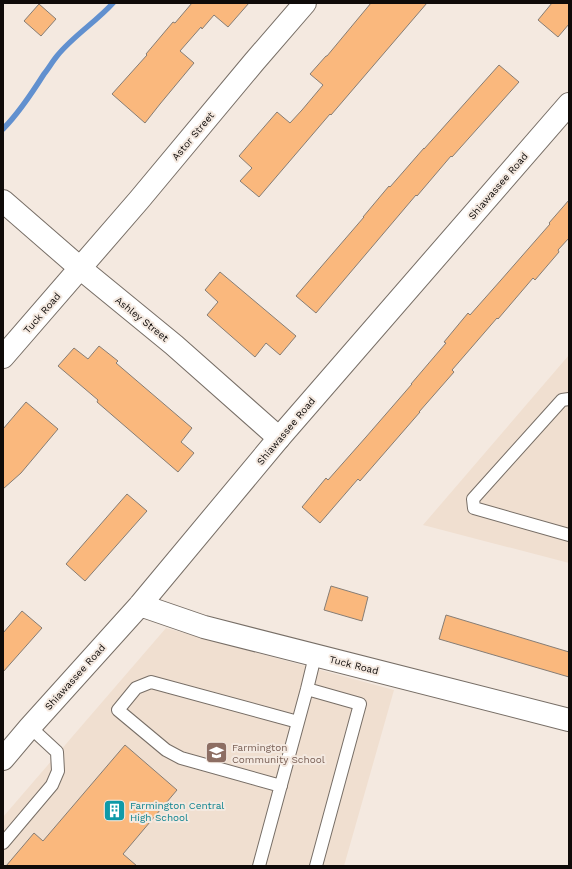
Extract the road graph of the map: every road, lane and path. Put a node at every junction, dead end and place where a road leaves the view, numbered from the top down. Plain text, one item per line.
1 (305, 3) edge
2 (569, 104) edge
3 (3, 201) edge
4 (80, 268) junction
5 (3, 357) edge
6 (569, 399) edge
7 (279, 438) junction
8 (569, 535) edge
9 (140, 605) junction
10 (315, 656) junction
11 (307, 689) junction
12 (569, 720) edge
13 (298, 722) junction
14 (30, 727) junction
15 (3, 759) edge
16 (281, 786) junction
17 (3, 843) edge
18 (259, 866) edge
19 (316, 866) edge

1 - 4 street, Astor Street
2 - 7 street, Shiawassee Road
3 - 4 street, Ashley Street
4 - 5 street, Tuck Road
4 - 7 street, Ashley Street
6 - 8 lane
7 - 9 street, Shiawassee Road
9 - 10 street, Tuck Road
9 - 14 street, Shiawassee Road
10 - 11 lane
10 - 12 street, Tuck Road
11 - 13 lane
11 - 19 lane
13 - 16 lane
13 - 16 lane
14 - 15 street, Shiawassee Road
14 - 17 lane
16 - 18 lane

